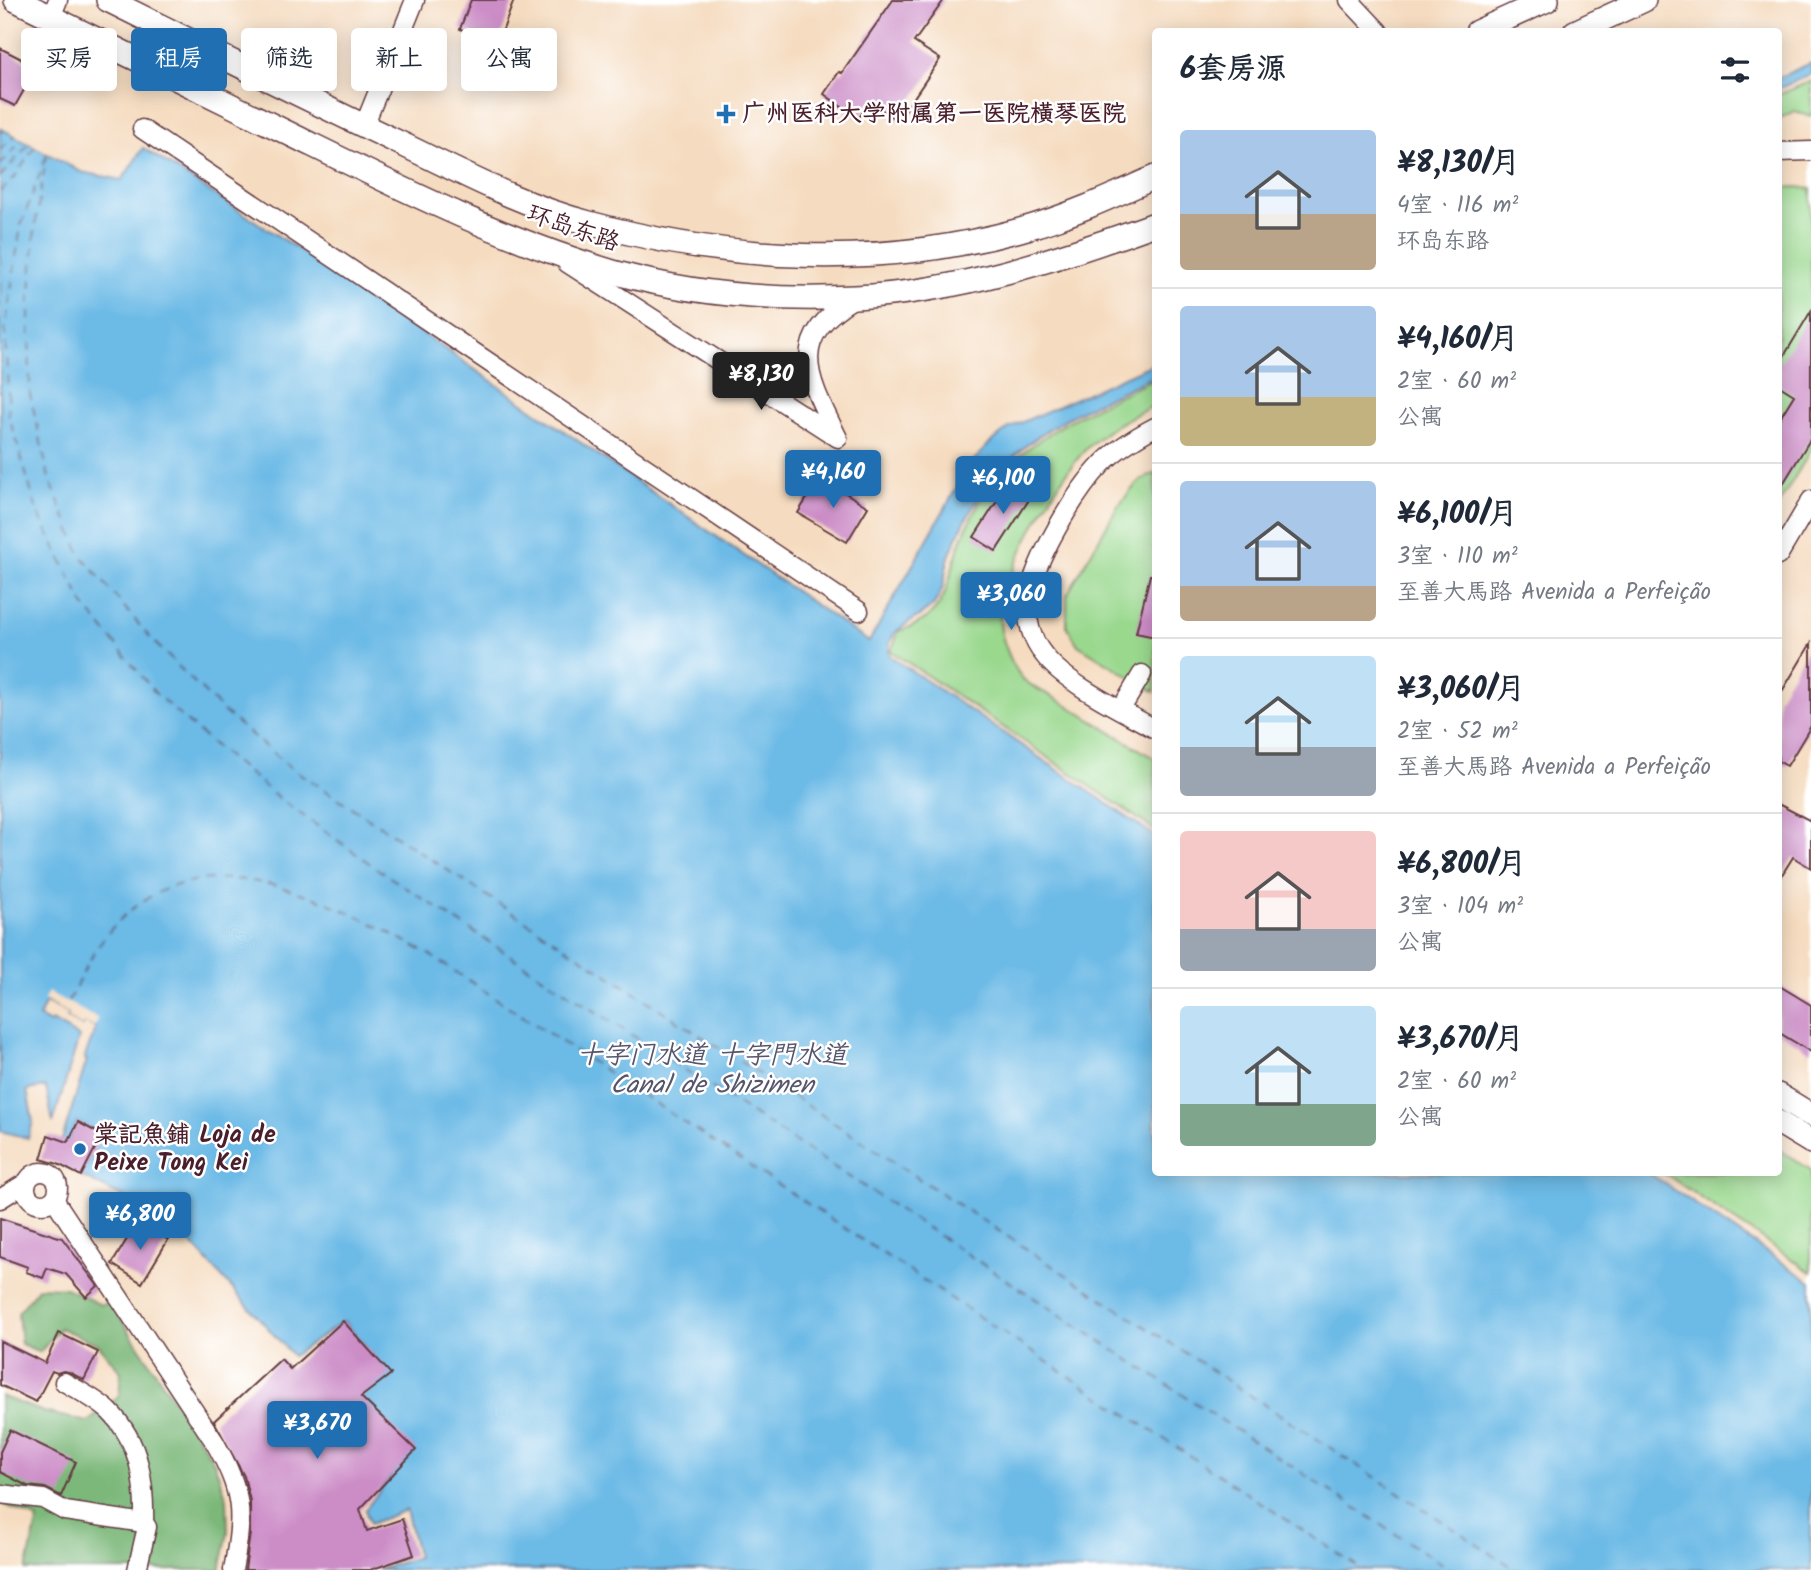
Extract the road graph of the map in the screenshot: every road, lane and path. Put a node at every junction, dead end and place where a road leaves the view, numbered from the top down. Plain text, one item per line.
1 (16, 0) edge
2 (108, 0) edge
3 (415, 0) edge
4 (1349, 0) edge
5 (1546, 0) edge
6 (1644, 0) edge
7 (54, 8) edge
8 (1375, 28) edge
9 (1486, 28) edge
10 (1584, 28) edge
11 (364, 126) junction
12 (142, 129) dead end
13 (1811, 151) edge
14 (1782, 152) edge
15 (1152, 178) edge
16 (1152, 225) edge
17 (547, 249) junction
18 (856, 297) junction
19 (1152, 429) edge
20 (1811, 500) edge
21 (1782, 549) edge
22 (859, 611) dead end
23 (1142, 674) dead end
24 (1121, 709) junction
25 (1152, 727) edge
26 (1782, 1097) edge
27 (1811, 1115) edge
28 (1782, 1124) edge
29 (1811, 1142) edge
30 (0, 1199) edge
31 (64, 1382) dead end
32 (0, 1494) edge
33 (144, 1523) junction
34 (137, 1570) edge
35 (233, 1570) edge

1 - 7 main road, 环岛东路
2 - 11 main road, 环岛东路
3 - 11 street
4 - 8 street
5 - 9 main road
6 - 10 main road
7 - 17 main road, 环岛东路
11 - 15 main road, 环岛东路
12 - 22 street
13 - 14 street
16 - 18 main road, 环岛东路
17 - 18 main road, 环岛东路
17 - 18 street
19 - 24 street
20 - 21 street
23 - 24 street
24 - 25 street
26 - 27 main road
28 - 29 main road
30 - 35 street
31 - 33 street
32 - 33 street
33 - 34 street

